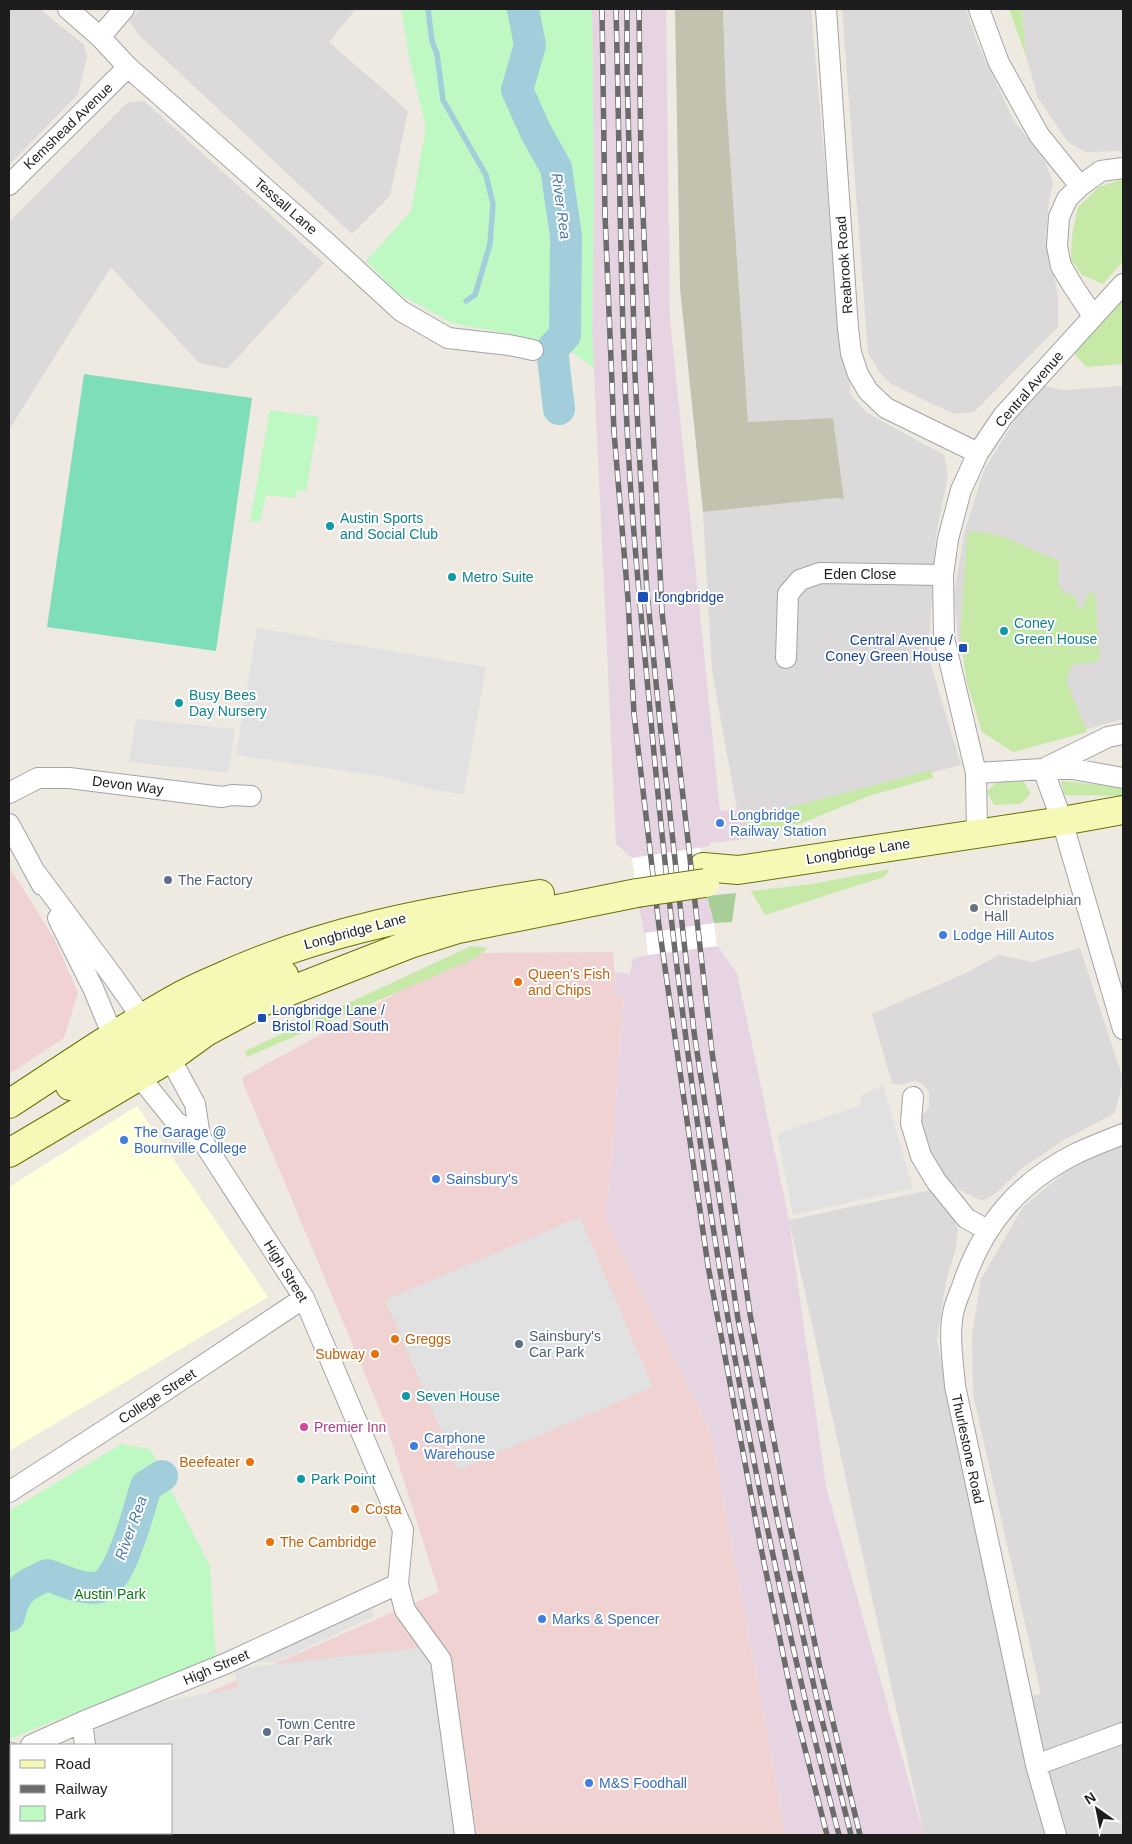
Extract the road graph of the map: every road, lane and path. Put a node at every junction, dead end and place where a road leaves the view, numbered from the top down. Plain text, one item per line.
1 (68, 9) edge
2 (124, 9) edge
3 (826, 9) edge
4 (979, 9) edge
5 (100, 37) junction
6 (128, 67) junction
7 (1123, 168) edge
8 (9, 185) edge
9 (1080, 186) junction
10 (1123, 284) edge
11 (1093, 316) junction
12 (533, 350) dead end
13 (978, 453) junction
14 (943, 575) junction
15 (786, 658) dead end
16 (1123, 734) edge
17 (1042, 769) junction
18 (976, 773) junction
19 (1123, 778) edge
20 (9, 793) edge
21 (251, 796) dead end
22 (1123, 810) edge
23 (1062, 821) junction
24 (9, 824) edge
25 (977, 833) junction
26 (36, 873) junction
27 (636, 886) junction
28 (1123, 1029) edge
29 (156, 1038) junction
30 (119, 1045) junction
31 (139, 1076) junction
32 (913, 1097) dead end
33 (9, 1104) edge
34 (9, 1123) edge
35 (1123, 1134) edge
36 (200, 1137) junction
37 (9, 1153) edge
38 (987, 1230) junction
39 (304, 1298) junction
40 (9, 1492) edge
41 (398, 1584) junction
42 (82, 1722) junction
43 (1123, 1734) edge
44 (33, 1744) edge
45 (85, 1744) edge
46 (1036, 1765) junction
47 (465, 1835) edge
48 (1056, 1835) edge

1 - 5 street, Tessall Lane
2 - 5 street
3 - 13 street, Reabrook Road
4 - 9 street
5 - 6 street, Tessall Lane
6 - 8 street, Kemshead Avenue
6 - 12 street, Tessall Lane
7 - 9 street
9 - 11 street
10 - 11 street, Central Avenue
11 - 13 street, Central Avenue
13 - 14 street, Central Avenue
14 - 15 street, Eden Close
14 - 18 street, Central Avenue
16 - 17 street
17 - 18 street
17 - 19 street
17 - 23 street
18 - 25 street
20 - 21 street, Devon Way
22 - 23 street, Longbridge Lane
23 - 25 street, Longbridge Lane
23 - 28 street
24 - 26 street
25 - 27 street, Longbridge Lane, bridge
26 - 29 street
26 - 30 street
27 - 29 street, Longbridge Lane
27 - 29 street, Longbridge Lane
29 - 30 street
29 - 31 street, Longbridge Lane
29 - 36 street, High Street
30 - 31 street, High Street
30 - 33 street
30 - 34 street
31 - 36 street, High Street
31 - 37 street, Longbridge Lane
32 - 38 street
35 - 38 street, Thurlestone Road
36 - 39 street, High Street
38 - 46 street, Thurlestone Road
39 - 40 street, College Street
39 - 41 street, High Street
41 - 42 street, High Street
41 - 47 street, High Street
42 - 44 street, High Street
42 - 45 street
43 - 46 street
46 - 48 street, Thurlestone Road

